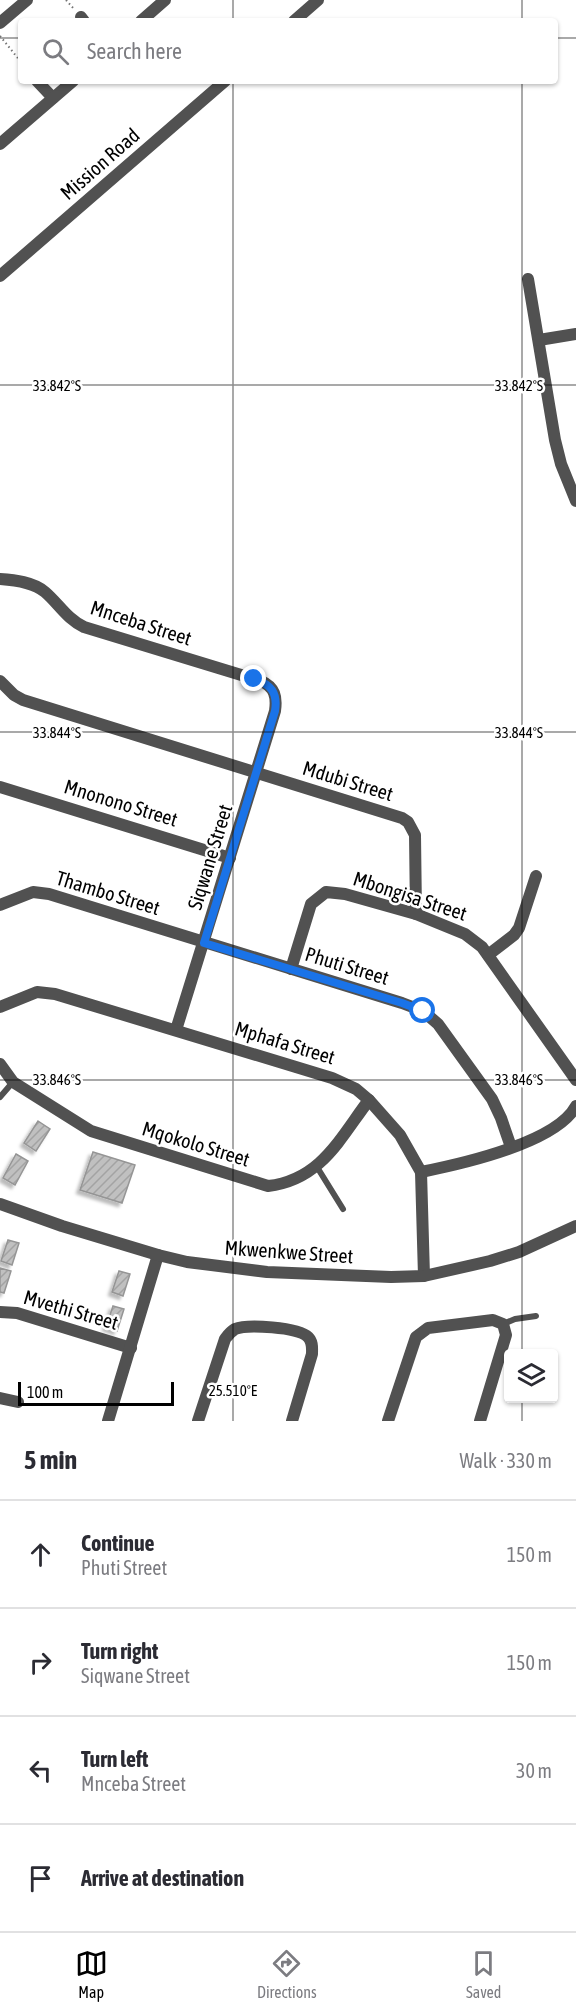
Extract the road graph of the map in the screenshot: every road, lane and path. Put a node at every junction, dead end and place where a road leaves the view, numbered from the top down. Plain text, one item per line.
1 (27, 0) edge
2 (165, 0) edge
3 (318, 0) edge
4 (144, 18) edge
5 (297, 18) edge
6 (0, 23) edge
7 (0, 36) edge
8 (18, 58) edge
9 (40, 84) edge
10 (69, 84) edge
11 (222, 84) edge
12 (53, 98) junction
13 (0, 144) edge
14 (0, 276) edge
15 (528, 279) dead end
16 (576, 334) edge
17 (539, 340) junction
18 (576, 501) edge
19 (0, 579) edge
20 (0, 681) edge
21 (276, 695) joint
22 (255, 773) junction
23 (0, 787) edge
24 (230, 858) junction
25 (537, 876) dead end
26 (0, 904) edge
27 (416, 914) junction
28 (204, 943) junction
29 (488, 955) junction
30 (291, 969) junction
31 (0, 1007) edge
32 (176, 1030) junction
33 (0, 1064) edge
34 (576, 1080) edge
35 (13, 1083) junction
36 (0, 1097) edge
37 (369, 1100) junction
38 (576, 1106) edge
39 (511, 1147) junction
40 (317, 1167) junction
41 (421, 1172) junction
42 (0, 1204) edge
43 (343, 1209) dead end
44 (576, 1226) edge
45 (158, 1255) junction
46 (424, 1276) junction
47 (0, 1312) edge
48 (536, 1316) dead end
49 (503, 1324) junction
50 (131, 1348) junction
51 (0, 1398) edge
52 (18, 1402) dead end
53 (108, 1421) edge
54 (198, 1421) edge
55 (292, 1421) edge
56 (388, 1421) edge
57 (480, 1421) edge

1 - 6 street
2 - 4 street
3 - 5 street
7 - 8 path
9 - 12 street
10 - 12 street
11 - 14 street, Mission Road
12 - 13 street
15 - 17 street
16 - 17 street
17 - 18 street
19 - 21 street, Mnceba Street
20 - 22 street
21 - 22 street, Siqwane Street
22 - 24 street, Siqwane Street
22 - 27 street, Mdubi Street
23 - 24 street, Mnonono Street
24 - 28 street, Siqwane Street
25 - 29 street
26 - 28 street, Thambo Street
27 - 29 street, Mbongisa Street
27 - 30 street, Mbongisa Street
28 - 30 street, Phuti Street
28 - 32 street, Siqwane Street
29 - 34 street, Mbongisa Street
30 - 39 street, Phuti Street
31 - 32 street, Mphafa Street
32 - 37 street, Mphafa Street
33 - 35 street, Mqokolo Street
35 - 36 lane
35 - 40 street, Mqokolo Street
37 - 40 street, Mqokolo Street
37 - 41 street, Mphafa Street
38 - 39 street
39 - 41 street
40 - 43 lane
41 - 46 street, Mphafa Street
42 - 45 street, Mkwenkwe Street
44 - 46 street, Mkwenkwe Street
45 - 46 street, Mkwenkwe Street
45 - 50 street
47 - 50 street, Mvethi Street
48 - 49 lane
49 - 56 street
49 - 57 street
50 - 53 street
51 - 52 street
54 - 55 street

